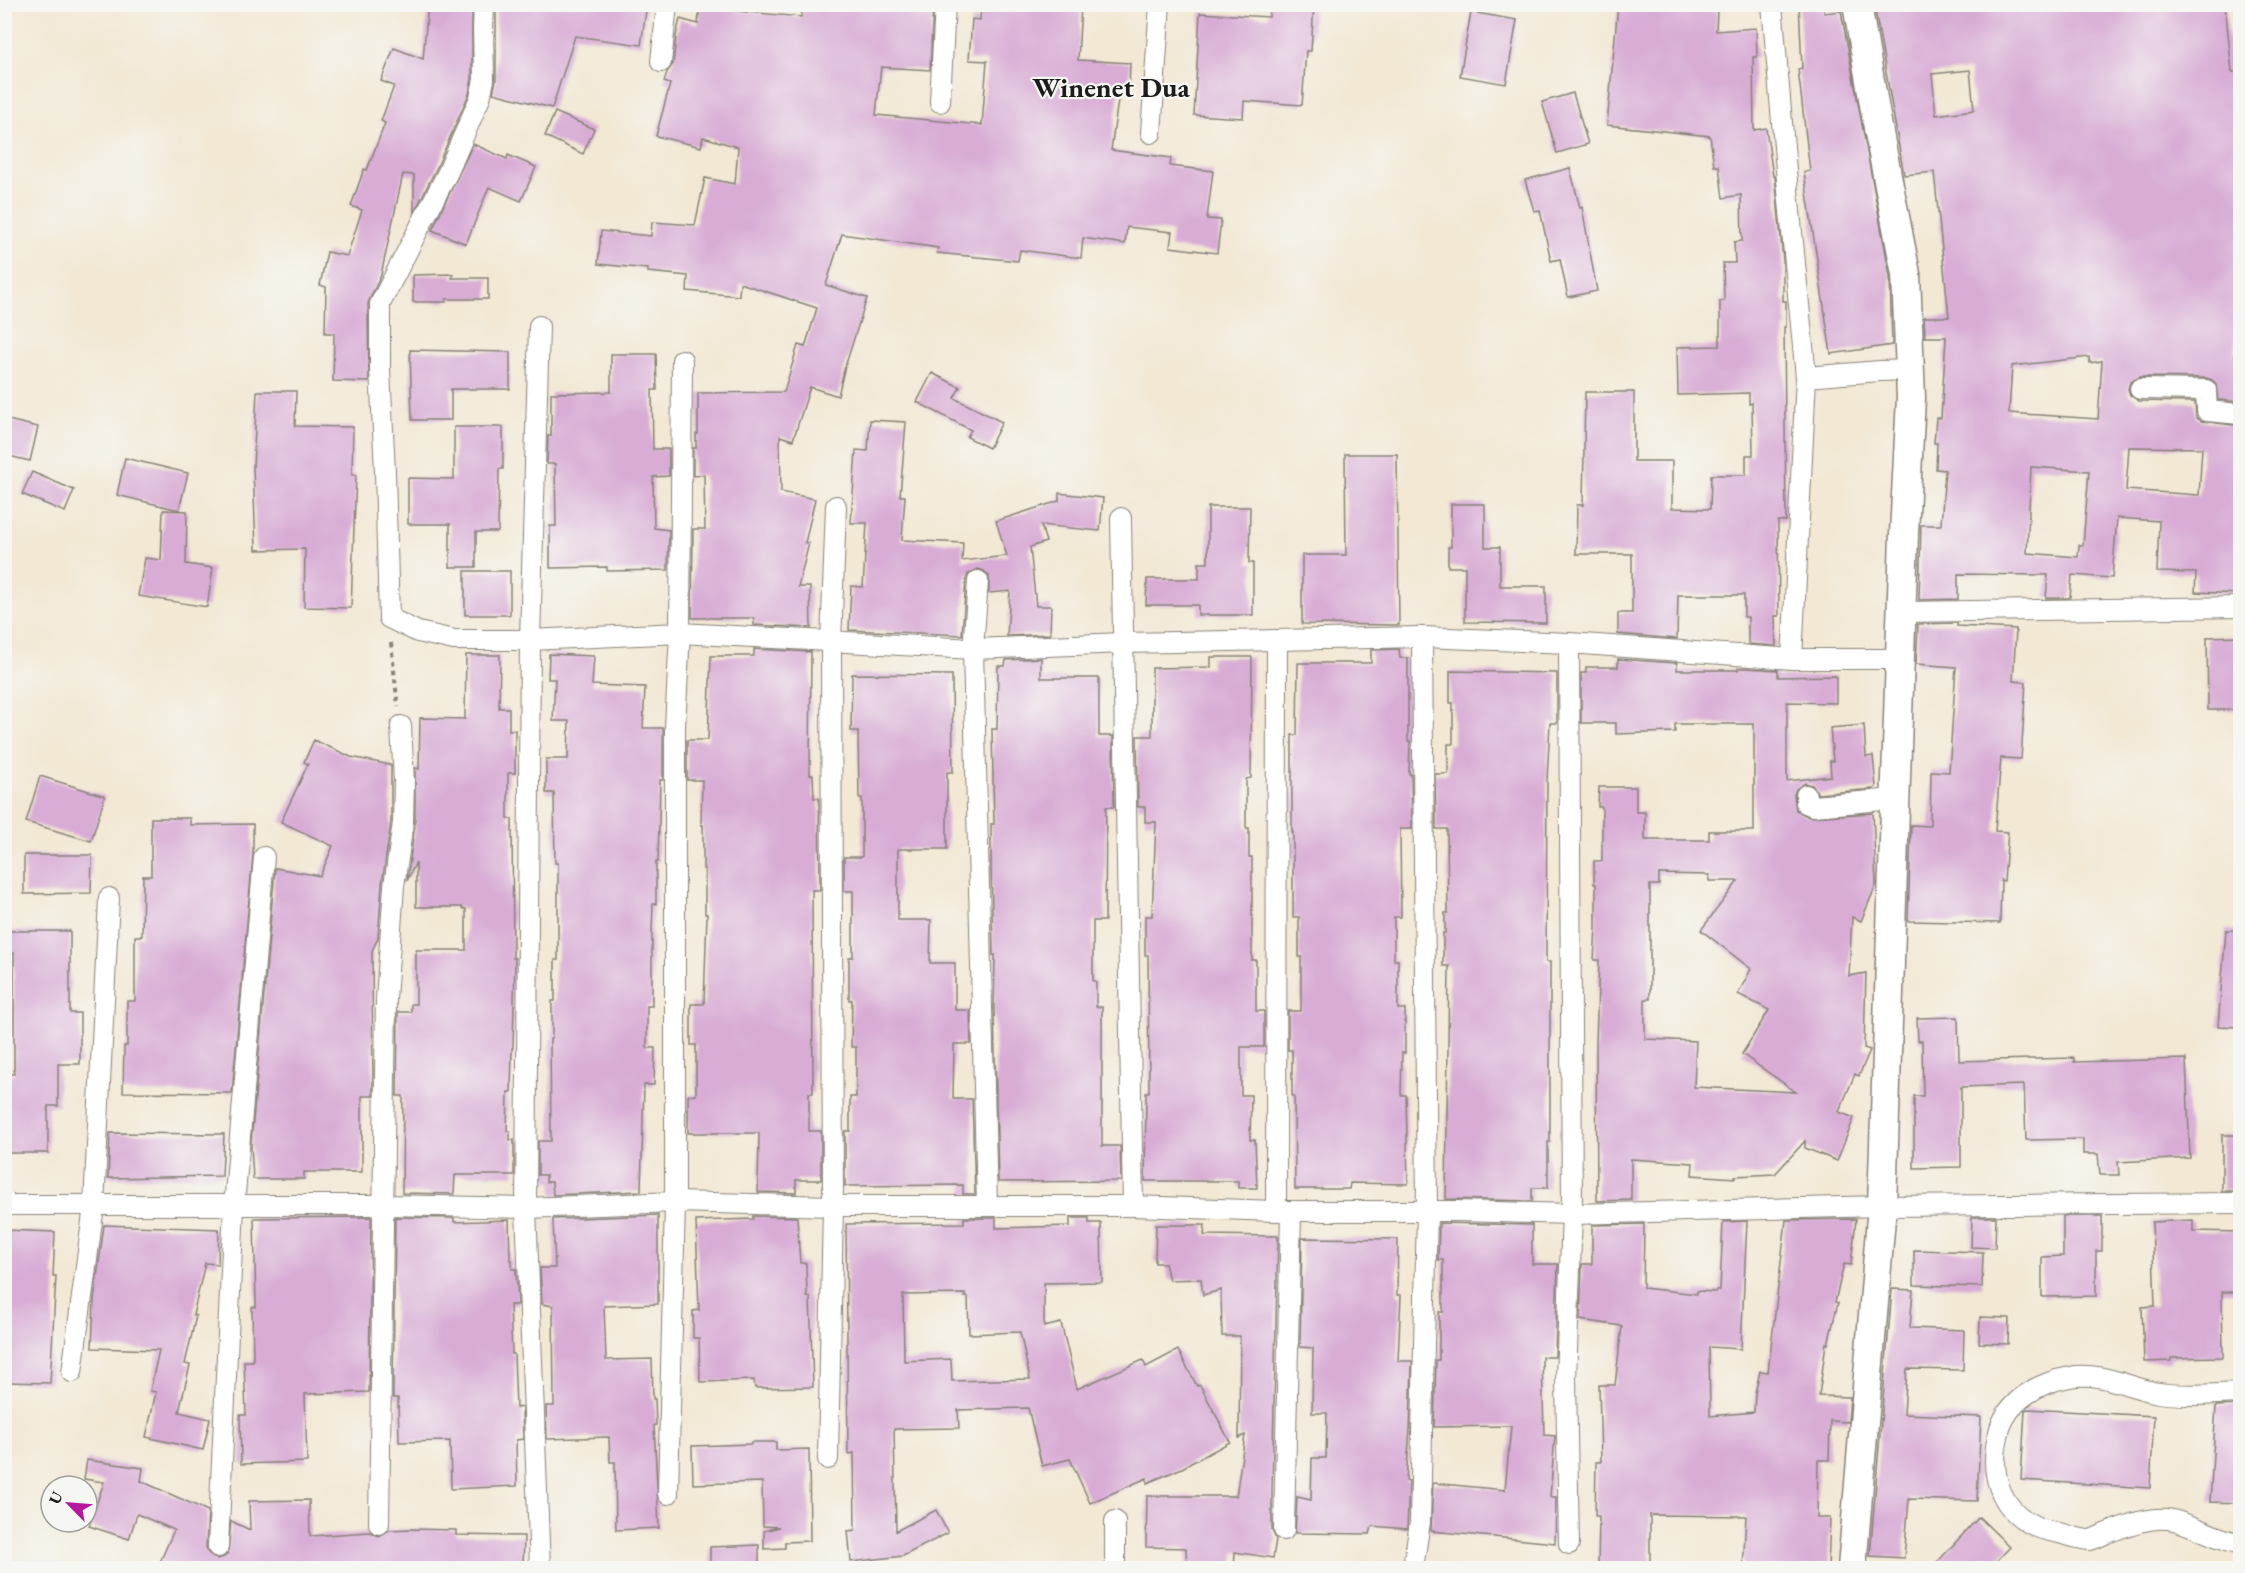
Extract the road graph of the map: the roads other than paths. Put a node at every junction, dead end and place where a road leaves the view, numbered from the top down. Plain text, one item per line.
1 (484, 4) edge
2 (667, 4) edge
3 (945, 4) edge
4 (1160, 4) edge
5 (1772, 4) edge
6 (1857, 4) edge
7 (661, 62) dead end
8 (940, 102) dead end
9 (1150, 134) dead end
10 (539, 326) dead end
11 (682, 360) dead end
12 (1911, 370) junction
13 (1806, 377) junction
14 (2139, 389) dead end
15 (2241, 414) edge
16 (836, 506) dead end
17 (1121, 518) dead end
18 (978, 581) dead end
19 (2241, 607) edge
20 (1902, 612) junction
21 (680, 633) junction
22 (1422, 637) junction
23 (530, 640) junction
24 (1276, 641) junction
25 (831, 643) junction
26 (1124, 643) junction
27 (1569, 643) junction
28 (973, 650) junction
29 (1792, 659) junction
30 (1900, 659) junction
31 (400, 726) road end
32 (1806, 795) dead end
33 (1895, 799) junction
34 (264, 856) dead end
35 (109, 898) dead end
36 (675, 1202) junction
37 (2241, 1203) edge
38 (4, 1205) edge
39 (385, 1205) junction
40 (94, 1206) junction
41 (234, 1206) junction
42 (832, 1206) junction
43 (987, 1206) junction
44 (1133, 1206) junction
45 (1882, 1206) junction
46 (526, 1208) junction
47 (1284, 1211) junction
48 (1427, 1211) junction
49 (1572, 1214) junction
50 (72, 1372) dead end
51 (2241, 1393) edge
52 (828, 1459) dead end
53 (668, 1494) dead end
54 (1115, 1521) dead end
55 (379, 1524) dead end
56 (1284, 1530) dead end
57 (2241, 1543) edge
58 (1569, 1544) dead end
59 (218, 1547) dead end
60 (540, 1569) edge
61 (1115, 1569) edge
62 (1413, 1569) edge
63 (1852, 1569) edge

1 - 23 street
2 - 7 street
3 - 8 street
4 - 9 street
5 - 13 street
6 - 12 street
10 - 23 street
11 - 21 street
12 - 13 street
12 - 20 street
13 - 29 street
14 - 15 street
16 - 25 street
17 - 26 street
18 - 28 street
19 - 20 street
20 - 30 street
21 - 23 street
21 - 25 street
21 - 36 street
22 - 24 street
22 - 27 street
22 - 48 street
23 - 46 street
24 - 26 street
24 - 47 street
25 - 28 street
25 - 42 street
26 - 28 street
26 - 44 street
27 - 29 street
27 - 49 street
28 - 43 street
29 - 30 street
30 - 33 street
31 - 39 street
32 - 33 street
33 - 45 street
34 - 41 street
35 - 40 street
36 - 42 street
36 - 46 street
36 - 53 street
37 - 45 street
38 - 40 street
39 - 41 street
39 - 46 street
39 - 55 street
40 - 41 street
40 - 50 street
41 - 59 street
42 - 43 street
42 - 52 street
43 - 44 street
44 - 47 street
45 - 49 street
45 - 63 street
46 - 60 street
47 - 48 street
47 - 56 street
48 - 49 street
48 - 62 street
49 - 58 street
51 - 57 street
54 - 61 street

